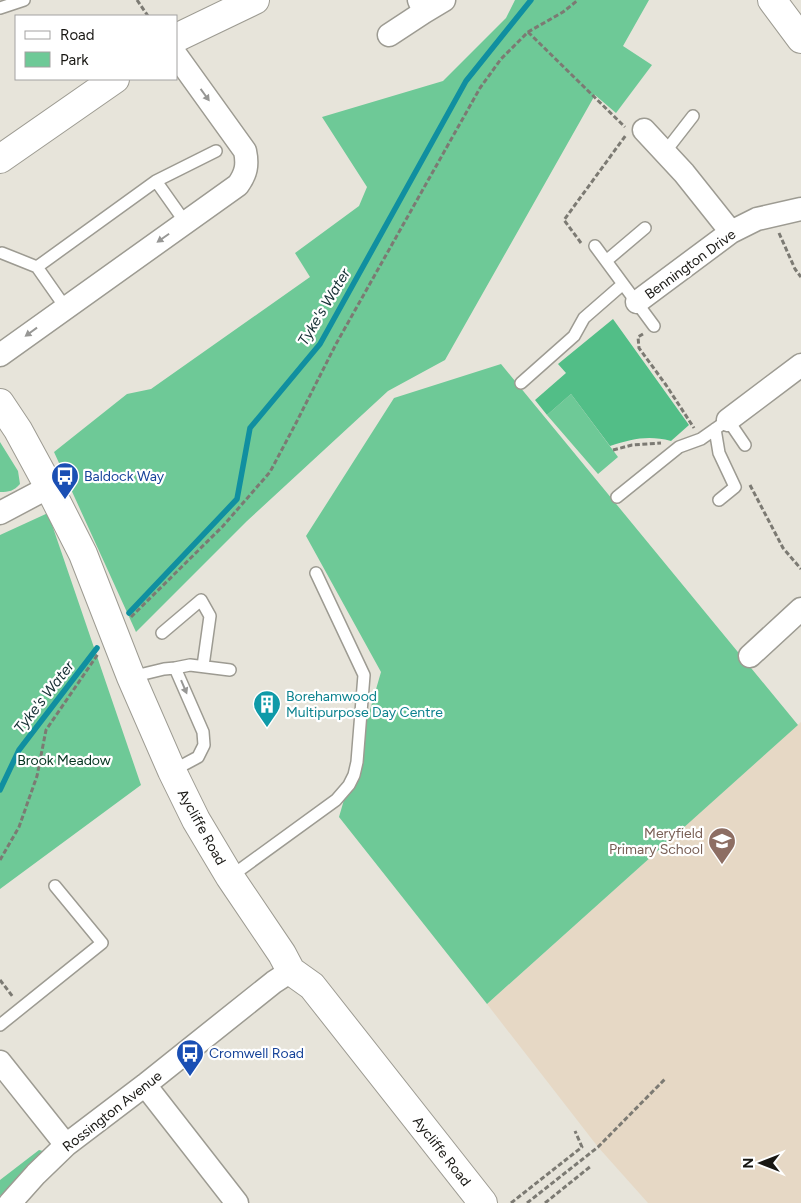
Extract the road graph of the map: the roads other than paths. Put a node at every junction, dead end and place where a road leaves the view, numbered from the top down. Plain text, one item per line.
1 (24, 0) edge
2 (255, 0) edge
3 (444, 0) edge
4 (772, 0) edge
5 (422, 6) edge
6 (0, 8) edge
7 (388, 35) dead end
8 (178, 37) edge
9 (801, 39) edge
10 (178, 58) edge
11 (114, 80) edge
12 (693, 116) dead end
13 (638, 130) road end
14 (216, 151) dead end
15 (665, 152) junction
16 (0, 159) edge
17 (156, 181) junction
18 (801, 209) edge
19 (185, 222) junction
20 (645, 228) dead end
21 (731, 232) junction
22 (594, 246) road end
23 (2, 253) dead end
24 (606, 261) junction
25 (37, 267) junction
26 (623, 284) junction
27 (637, 302) junction
28 (65, 307) junction
29 (654, 326) road end
30 (0, 355) edge
31 (801, 365) edge
32 (521, 383) dead end
33 (0, 403) edge
34 (722, 424) junction
35 (745, 445) dead end
36 (49, 486) junction
37 (618, 497) dead end
38 (719, 500) dead end
39 (0, 513) edge
40 (316, 573) dead end
41 (801, 609) edge
42 (162, 633) dead end
43 (750, 656) dead end
44 (203, 666) junction
45 (175, 668) junction
46 (230, 670) dead end
47 (132, 677) junction
48 (172, 771) junction
49 (230, 877) junction
50 (55, 886) dead end
51 (291, 971) junction
52 (0, 1025) edge
53 (0, 1062) edge
54 (145, 1085) junction
55 (66, 1145) junction
56 (10, 1203) edge
57 (237, 1203) edge
58 (483, 1203) edge

1 - 6 lane
2 - 8 street
3 - 5 street
4 - 9 street
5 - 7 street
10 -> 19 street
11 - 16 street
12 - 15 lane
13 - 15 street
14 - 17 lane
15 - 21 street
17 - 19 lane
17 - 25 lane
18 - 21 street, Bennington Drive
19 -> 28 street
20 - 24 lane
21 - 27 street, Bennington Drive
22 - 24 lane
23 - 25 lane
24 - 26 lane
25 - 28 lane
26 - 27 lane
26 - 32 lane
27 - 29 lane
28 -> 30 street
31 - 34 street
33 - 36 street, Aycliffe Road
34 - 35 lane
34 - 37 lane
34 - 38 lane
36 - 39 street
36 - 47 street, Aycliffe Road
40 - 49 lane
41 - 43 street
42 - 44 lane
44 - 45 lane
44 - 46 lane
45 - 47 lane
45 -> 48 lane
47 - 48 street, Aycliffe Road
48 - 49 street, Aycliffe Road
49 - 51 street, Aycliffe Road
50 - 52 lane
51 - 54 street, Rossington Avenue
51 - 58 street, Aycliffe Road
53 - 55 street
54 - 55 street, Rossington Avenue
54 - 57 street
55 - 56 street, Rossington Avenue

